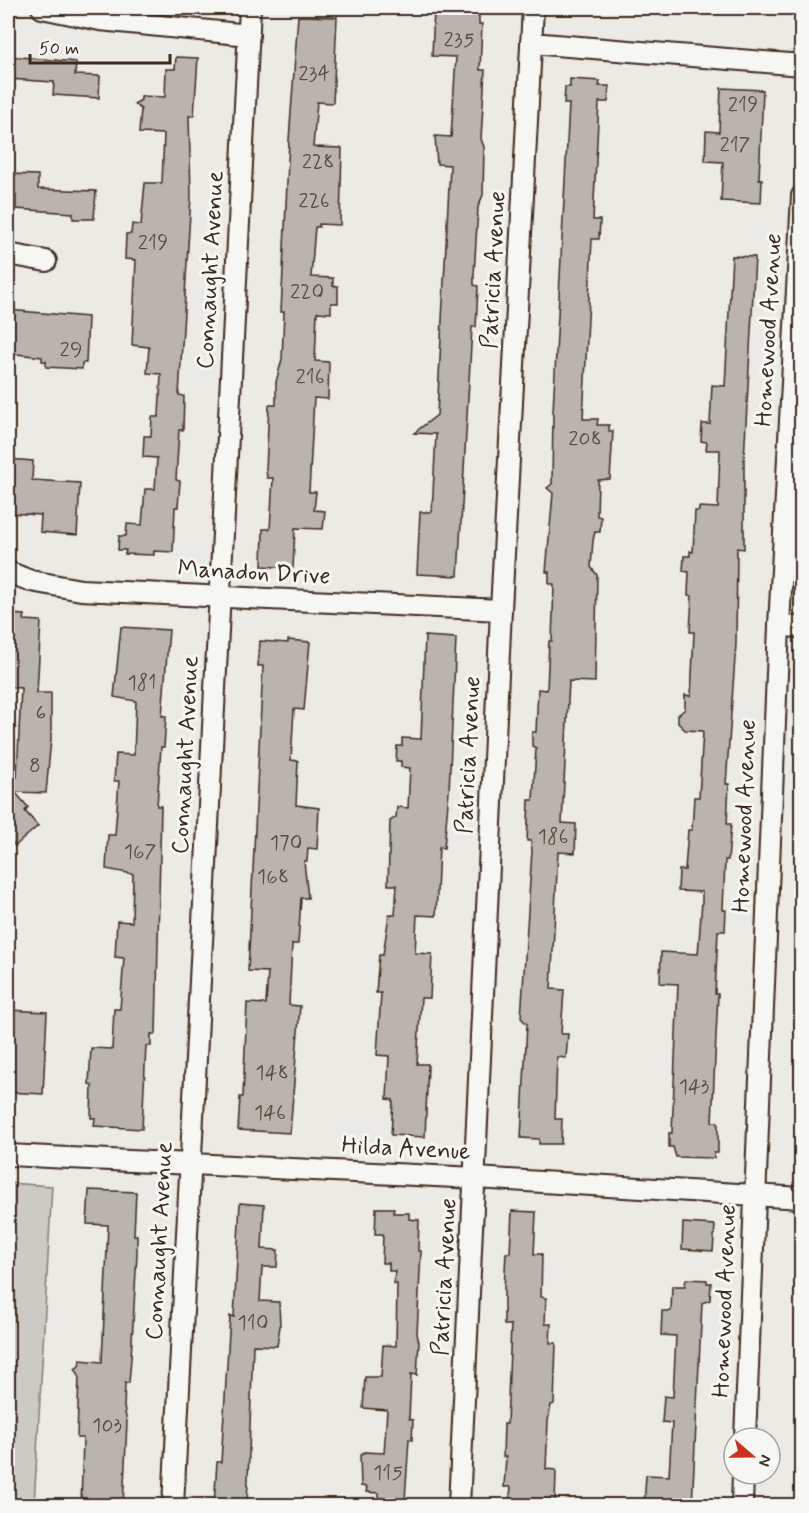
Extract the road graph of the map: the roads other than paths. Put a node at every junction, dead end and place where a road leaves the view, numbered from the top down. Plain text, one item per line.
1 (42, 8) edge
2 (250, 8) edge
3 (533, 8) edge
4 (249, 35) junction
5 (531, 43) junction
6 (801, 65) edge
7 (801, 196) edge
8 (8, 254) edge
9 (46, 261) dead end
10 (8, 572) edge
11 (220, 597) junction
12 (501, 610) junction
13 (779, 626) junction
14 (801, 627) edge
15 (8, 1155) edge
16 (190, 1163) junction
17 (476, 1178) junction
18 (754, 1196) junction
19 (801, 1198) edge
20 (745, 1426) edge
21 (743, 1486) edge
22 (173, 1506) edge
23 (459, 1506) edge
24 (742, 1506) edge

1 - 4 street
2 - 4 street, Connaught Avenue
3 - 5 street, Patricia Avenue
4 - 11 street, Connaught Avenue
5 - 6 street
5 - 12 street, Patricia Avenue
7 - 13 street, Homewood Avenue
8 - 9 street
10 - 11 street, Manadon Drive
11 - 12 street, Manadon Drive
11 - 16 street, Connaught Avenue
12 - 17 street, Patricia Avenue
13 - 14 street
13 - 18 street, Homewood Avenue
15 - 16 street, Hilda Avenue
16 - 17 street, Hilda Avenue
16 - 22 street, Connaught Avenue
17 - 18 street, Hilda Avenue
17 - 23 street, Patricia Avenue
18 - 19 street, Hilda Avenue
18 - 20 street, Homewood Avenue
21 - 24 street

